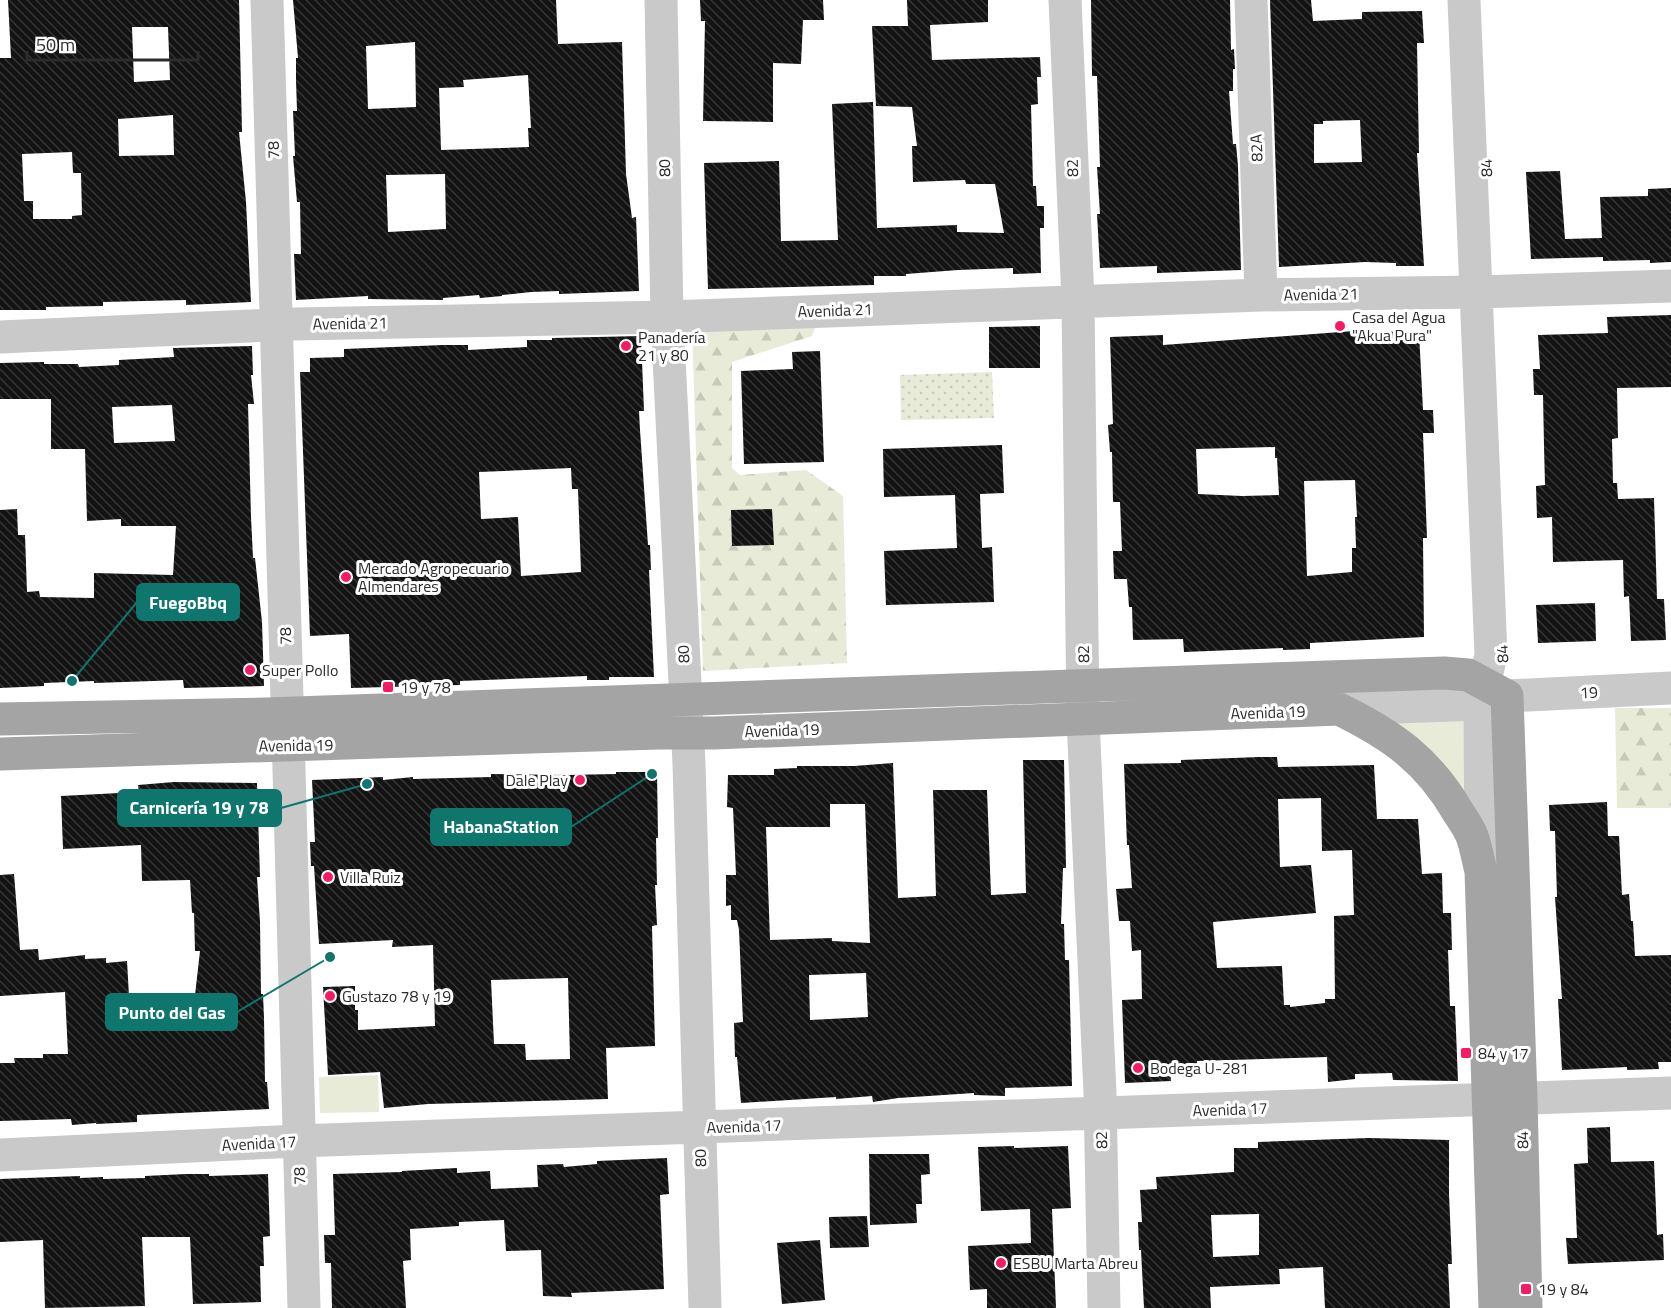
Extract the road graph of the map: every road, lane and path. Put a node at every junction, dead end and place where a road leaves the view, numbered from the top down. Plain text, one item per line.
1 (267, 0) edge
2 (662, 0) edge
3 (1065, 0) edge
4 (1251, 0) edge
5 (1464, 0) edge
6 (1481, 0) edge
7 (1671, 286) edge
8 (1484, 292) junction
9 (1261, 295) junction
10 (1078, 302) junction
11 (667, 317) junction
12 (279, 325) junction
13 (0, 337) edge
14 (1084, 686) junction
15 (1671, 688) edge
16 (1490, 695) junction
17 (685, 698) junction
18 (1339, 709) junction
19 (286, 712) junction
20 (0, 719) edge
21 (1083, 719) junction
22 (687, 733) junction
23 (288, 746) junction
24 (0, 754) edge
25 (1481, 871) junction
26 (1671, 1093) edge
27 (1521, 1098) junction
28 (1489, 1099) junction
29 (1101, 1113) junction
30 (699, 1128) junction
31 (298, 1141) junction
32 (0, 1155) edge
33 (304, 1308) edge
34 (705, 1308) edge
35 (1104, 1308) edge
36 (1495, 1308) edge
37 (1526, 1308) edge

1 - 12 street, 78
2 - 11 street, 80
3 - 10 street, 82
4 - 9 street, 82A
5 - 8 street, 84
6 - 8 street, 84
7 - 8 street, Avenida 21
8 - 9 street, Avenida 21
8 - 16 street, 84
9 - 10 street, Avenida 21
10 - 11 street, Avenida 21
10 - 14 street, 82
11 - 12 street, Avenida 21
11 - 17 street, 80
12 - 13 street, Avenida 21
12 - 19 street, 78
14 - 16 main road, Avenida 19
14 - 17 main road, Avenida 19
14 - 21 street, 82
15 - 16 street, 19
16 - 18 street, 19
16 - 25 street
16 - 27 main road, 84
17 - 19 main road, Avenida 19
17 - 22 street, 80
18 - 21 main road, Avenida 19
18 - 25 main road, Avenida 19
19 - 20 main road, Avenida 19
19 - 23 street, 78
21 - 22 main road, Avenida 19
21 - 29 street, 82
22 - 23 main road, Avenida 19
22 - 30 street, 80
23 - 24 main road, Avenida 19
23 - 31 street, 78
25 - 28 main road, 84
26 - 27 street
27 - 28 street, Avenida 17
27 - 37 main road, 84
28 - 29 street, Avenida 17
28 - 36 main road, 84
29 - 30 street, Avenida 17
29 - 35 street, 82
30 - 31 street, Avenida 17
30 - 34 street, 80
31 - 32 street, Avenida 17
31 - 33 street, 78

